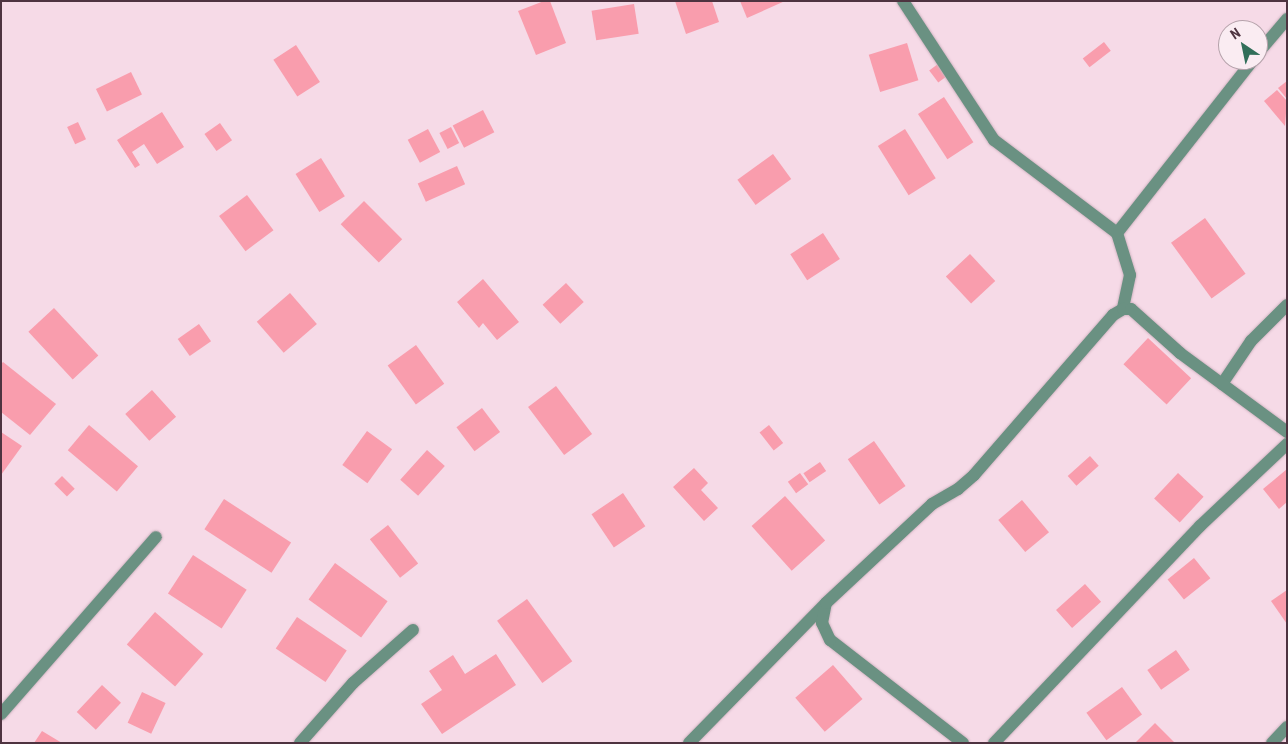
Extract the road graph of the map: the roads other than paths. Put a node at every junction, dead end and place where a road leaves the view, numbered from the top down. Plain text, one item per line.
1 (902, 1) edge
2 (1287, 19) edge
3 (1268, 41) edge
4 (1245, 70) edge
5 (1117, 233) junction
6 (1287, 305) edge
7 (1124, 309) junction
8 (1222, 384) junction
9 (1287, 432) edge
10 (1287, 444) edge
11 (156, 537) dead end
12 (826, 603) junction
13 (413, 630) dead end
14 (1, 714) edge
15 (1287, 727) edge
16 (300, 743) edge
17 (689, 743) edge
18 (963, 743) edge
19 (994, 743) edge
20 (1272, 743) edge

1 - 5 street
2 - 3 street
4 - 5 street
5 - 7 street
6 - 8 street
7 - 8 street
7 - 12 street
8 - 9 street
10 - 19 street
11 - 14 street
12 - 17 street
12 - 18 street
13 - 16 street
15 - 20 street

